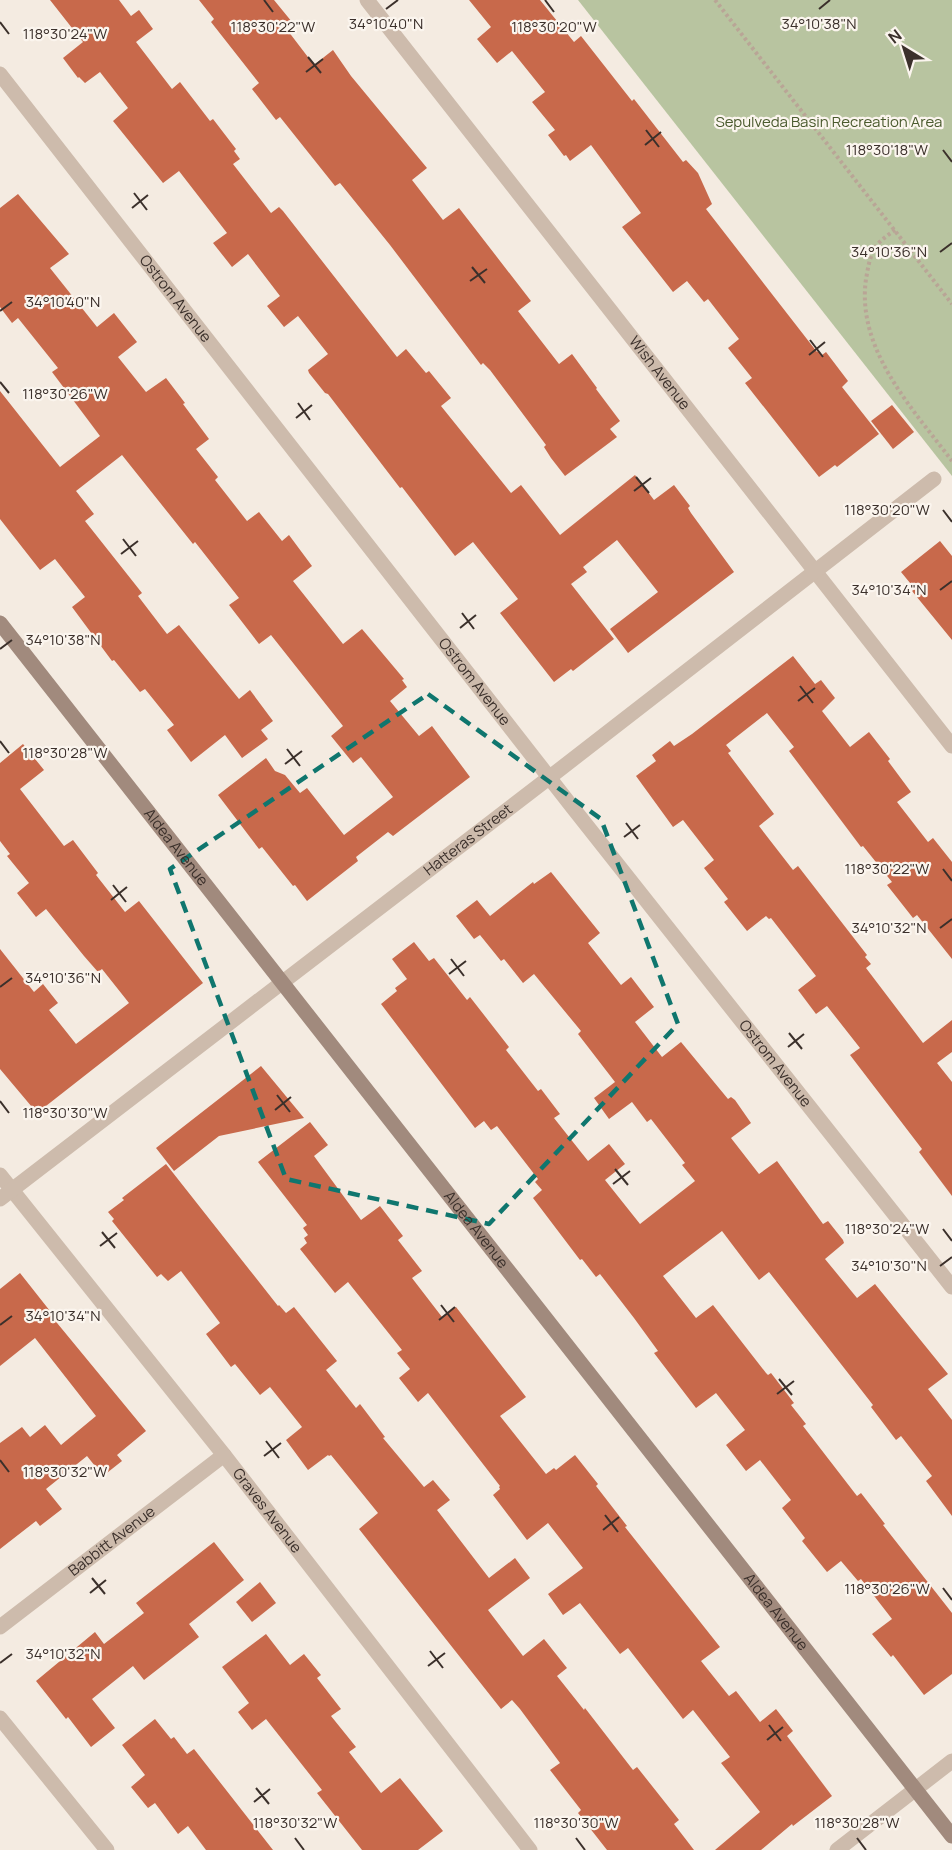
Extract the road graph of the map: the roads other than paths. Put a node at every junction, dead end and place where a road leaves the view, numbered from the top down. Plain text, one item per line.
1 (367, 0) edge
2 (0, 74) edge
3 (934, 479) dead end
4 (815, 571) junction
5 (0, 622) edge
6 (952, 746) edge
7 (550, 777) junction
8 (283, 983) junction
9 (0, 1175) edge
10 (6, 1195) edge
11 (952, 1287) edge
12 (224, 1455) junction
13 (0, 1627) edge
14 (0, 1719) edge
15 (952, 1761) edge
16 (915, 1789) junction
17 (952, 1836) edge
18 (107, 1850) edge
19 (530, 1850) edge
20 (837, 1850) edge

1 - 4 street, Wish Avenue
2 - 7 street, Ostrom Avenue
3 - 4 street, Hatteras Street
4 - 6 street, Wish Avenue
4 - 7 street, Hatteras Street
5 - 8 street, Aldea Avenue
7 - 8 street, Hatteras Street
7 - 11 street, Ostrom Avenue
8 - 10 street, Hatteras Street
8 - 16 street, Aldea Avenue
9 - 10 street, Graves Avenue
10 - 12 street, Graves Avenue
12 - 13 street, Babbitt Avenue
12 - 19 street, Graves Avenue
14 - 18 street
15 - 16 street
16 - 17 street, Aldea Avenue
16 - 20 street

